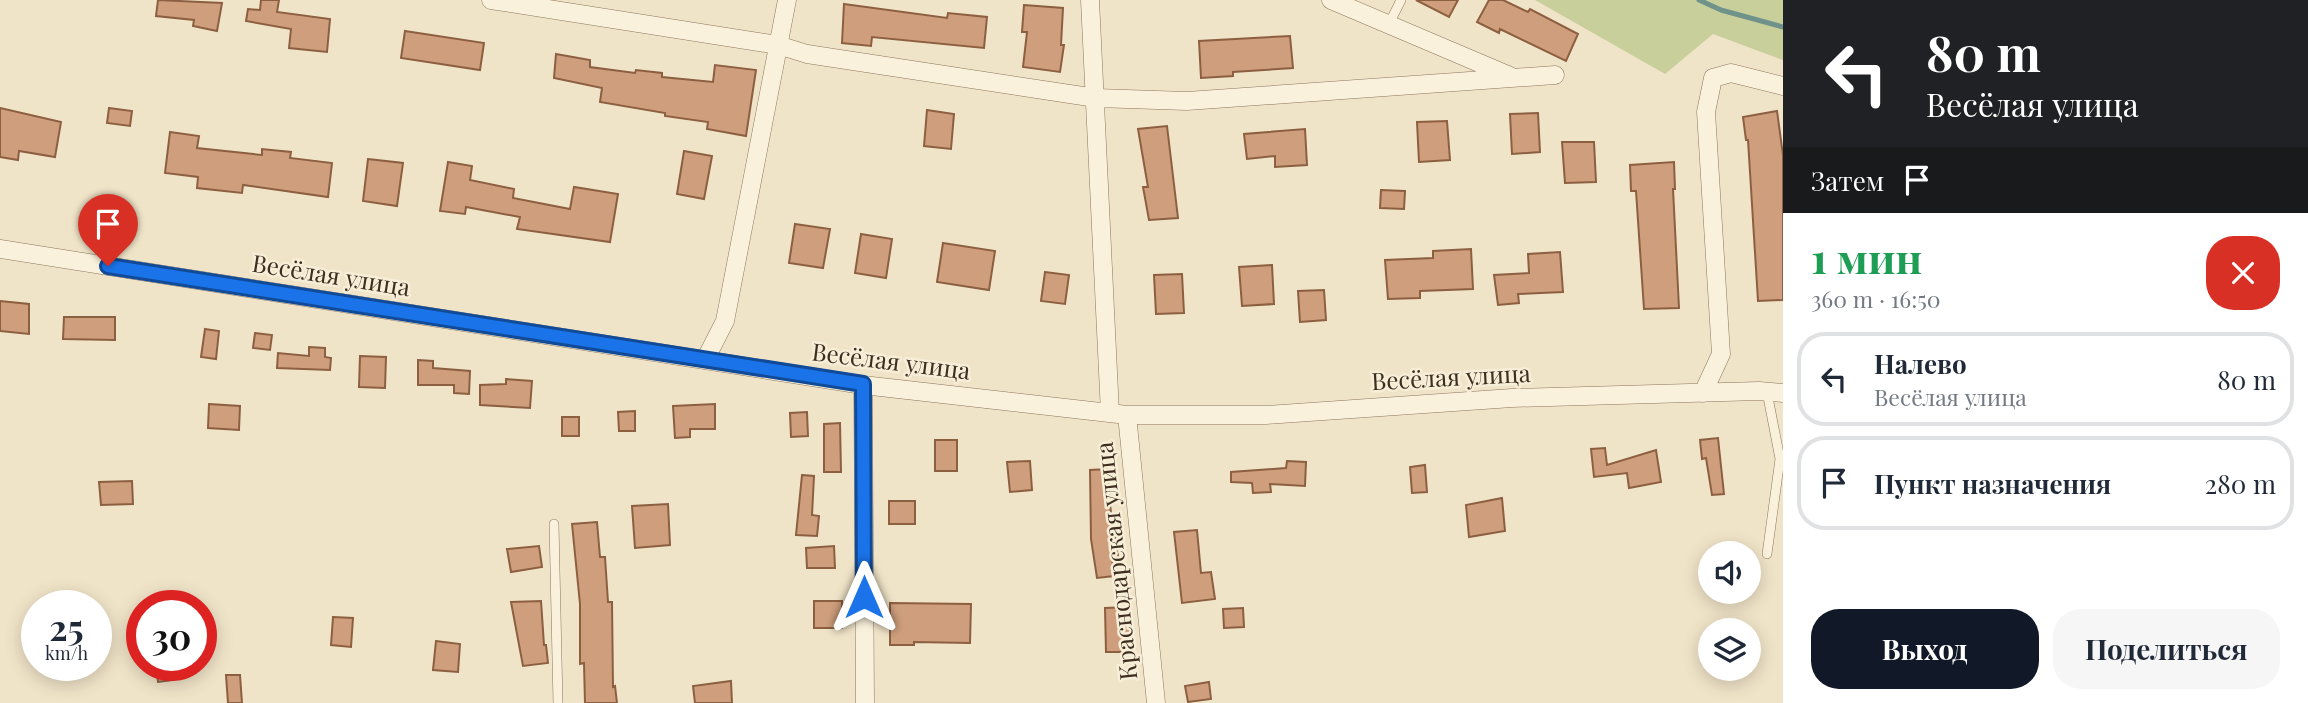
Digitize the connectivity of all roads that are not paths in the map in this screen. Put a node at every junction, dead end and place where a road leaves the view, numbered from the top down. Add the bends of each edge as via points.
1 (491, 0) edge
2 (787, 0) edge
3 (1090, 0) edge
4 (1332, 0) edge
5 (1401, 0) edge
6 (1389, 24) junction
7 (778, 45) junction
8 (1555, 75) dead end
9 (1514, 78) junction
10 (1783, 86) edge
11 (1096, 98) junction
12 (0, 249) edge
13 (705, 360) junction
14 (863, 384) junction
15 (1775, 392) edge
16 (1703, 393) junction
17 (1118, 414) junction
18 (554, 524) dead end
19 (1768, 554) dead end
20 (558, 703) edge
21 (865, 703) edge
22 (1156, 703) edge

1 - 7 street
2 - 7 street
3 - 11 street, Краснодарская улица
4 - 6 street
5 - 6 lane
6 - 9 street
7 - 11 street via 807,54
7 - 13 street via 725,321
8 - 9 street
9 - 11 street via 1187,102
10 - 16 street via 1731,73 1713,78 1706,112 1721,354
11 - 17 street, Краснодарская улица
12 - 13 street, Весёлая улица
13 - 14 street, Весёлая улица
14 - 17 street, Весёлая улица
14 - 21 street
15 - 16 street, Весёлая улица
15 - 19 lane via 1780,458
16 - 17 street, Весёлая улица via 1511,398 1266,415
17 - 22 street, Краснодарская улица
18 - 20 lane

